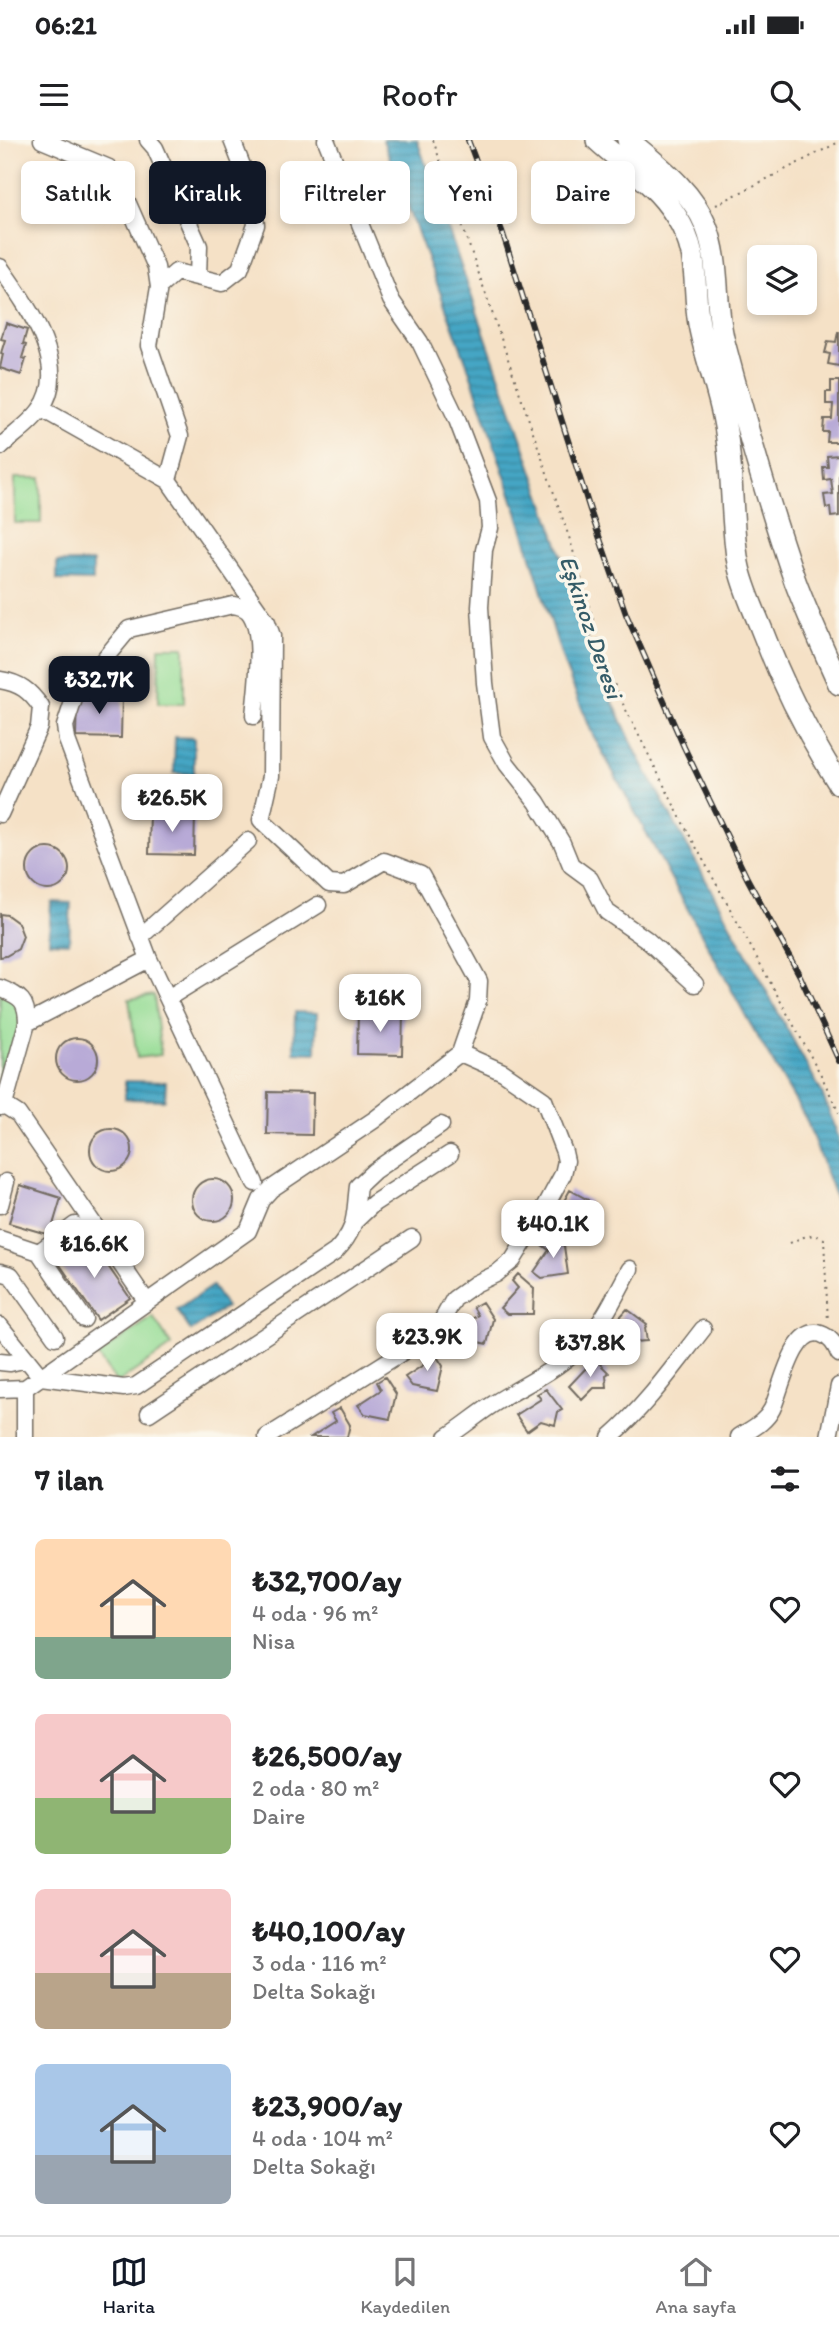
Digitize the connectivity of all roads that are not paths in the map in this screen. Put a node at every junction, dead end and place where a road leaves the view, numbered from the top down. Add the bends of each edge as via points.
1 (41, 140) edge
2 (148, 140) edge
3 (232, 140) edge
4 (326, 140) edge
5 (597, 140) edge
6 (628, 140) edge
7 (0, 267) edge
8 (198, 277) junction
9 (159, 287) junction
10 (42, 409) junction
11 (0, 447) edge
12 (168, 480) junction
13 (0, 680) edge
14 (839, 684) edge
15 (41, 707) junction
16 (254, 716) dead end
17 (65, 726) junction
18 (839, 784) edge
19 (0, 814) edge
20 (248, 841) dead end
21 (318, 905) dead end
22 (140, 937) junction
23 (149, 958) junction
24 (695, 984) dead end
25 (0, 988) edge
26 (168, 998) junction
27 (27, 1023) junction
28 (460, 1053) junction
29 (2, 1106) edge
30 (441, 1125) dead end
31 (450, 1154) dead end
32 (6, 1182) dead end
33 (255, 1183) dead end
34 (0, 1205) edge
35 (355, 1222) junction
36 (75, 1225) dead end
37 (412, 1238) dead end
38 (0, 1239) edge
39 (39, 1252) junction
40 (631, 1269) dead end
41 (0, 1272) edge
42 (147, 1302) junction
43 (254, 1307) junction
44 (84, 1319) dead end
45 (0, 1326) edge
46 (703, 1329) dead end
47 (271, 1331) junction
48 (55, 1337) dead end
49 (839, 1354) edge
50 (27, 1359) junction
51 (0, 1362) edge
52 (41, 1377) junction
53 (839, 1386) edge
54 (25, 1388) junction
55 (0, 1389) edge
56 (837, 1404) edge
57 (149, 1413) dead end
58 (25, 1437) edge
59 (267, 1437) edge
60 (447, 1437) edge
61 (610, 1437) edge
62 (739, 1437) edge
63 (829, 1437) edge

1 - 9 street via 109,168 146,243
2 - 8 street via 199,246
3 - 8 street via 253,194 256,225 240,269 222,283
4 - 24 street via 391,300 420,342 456,416 488,501 490,528 480,607 492,737 537,802 571,865 590,879 607,912 646,939
5 - 18 main road via 654,186 688,239 699,322 725,422 739,566 785,687
6 - 14 main road via 685,194 711,241 722,332 772,510 796,585
7 - 10 street via 47,345 51,378
8 - 9 street via 176,272
9 - 12 street via 149,346 180,436
10 - 11 street
10 - 12 street
12 - 28 street via 267,622 272,636 271,776 261,820 329,884 344,885 384,861 421,876 479,982 478,1001
13 - 15 street via 15,682
15 - 17 street
15 - 19 street via 39,727
16 - 17 street via 255,625 250,613 233,604 129,629 76,693
17 - 22 street
20 - 22 street
21 - 26 street
22 - 23 street
23 - 26 street
23 - 27 street
25 - 27 street via 20,997 27,1009
26 - 33 street
27 - 29 street
28 - 42 street via 374,1120 271,1189 248,1231
28 - 59 street via 503,1072 544,1100 564,1152 563,1174 513,1260 454,1299 436,1331
29 - 42 street via 18,1114
30 - 35 street via 358,1186
31 - 35 street via 374,1203
32 - 34 street
35 - 43 street via 335,1252
36 - 39 street
37 - 47 street
38 - 39 street
39 - 44 street
40 - 60 street via 590,1336 573,1354
41 - 48 street via 11,1275
42 - 52 street
43 - 47 street
43 - 52 street via 136,1386
45 - 50 street
46 - 61 street via 664,1380
47 - 57 street
49 - 62 street via 828,1337 810,1333 791,1359 771,1411
50 - 51 street
50 - 52 street
52 - 54 street
53 - 56 street
54 - 55 street
54 - 58 street
56 - 63 street

